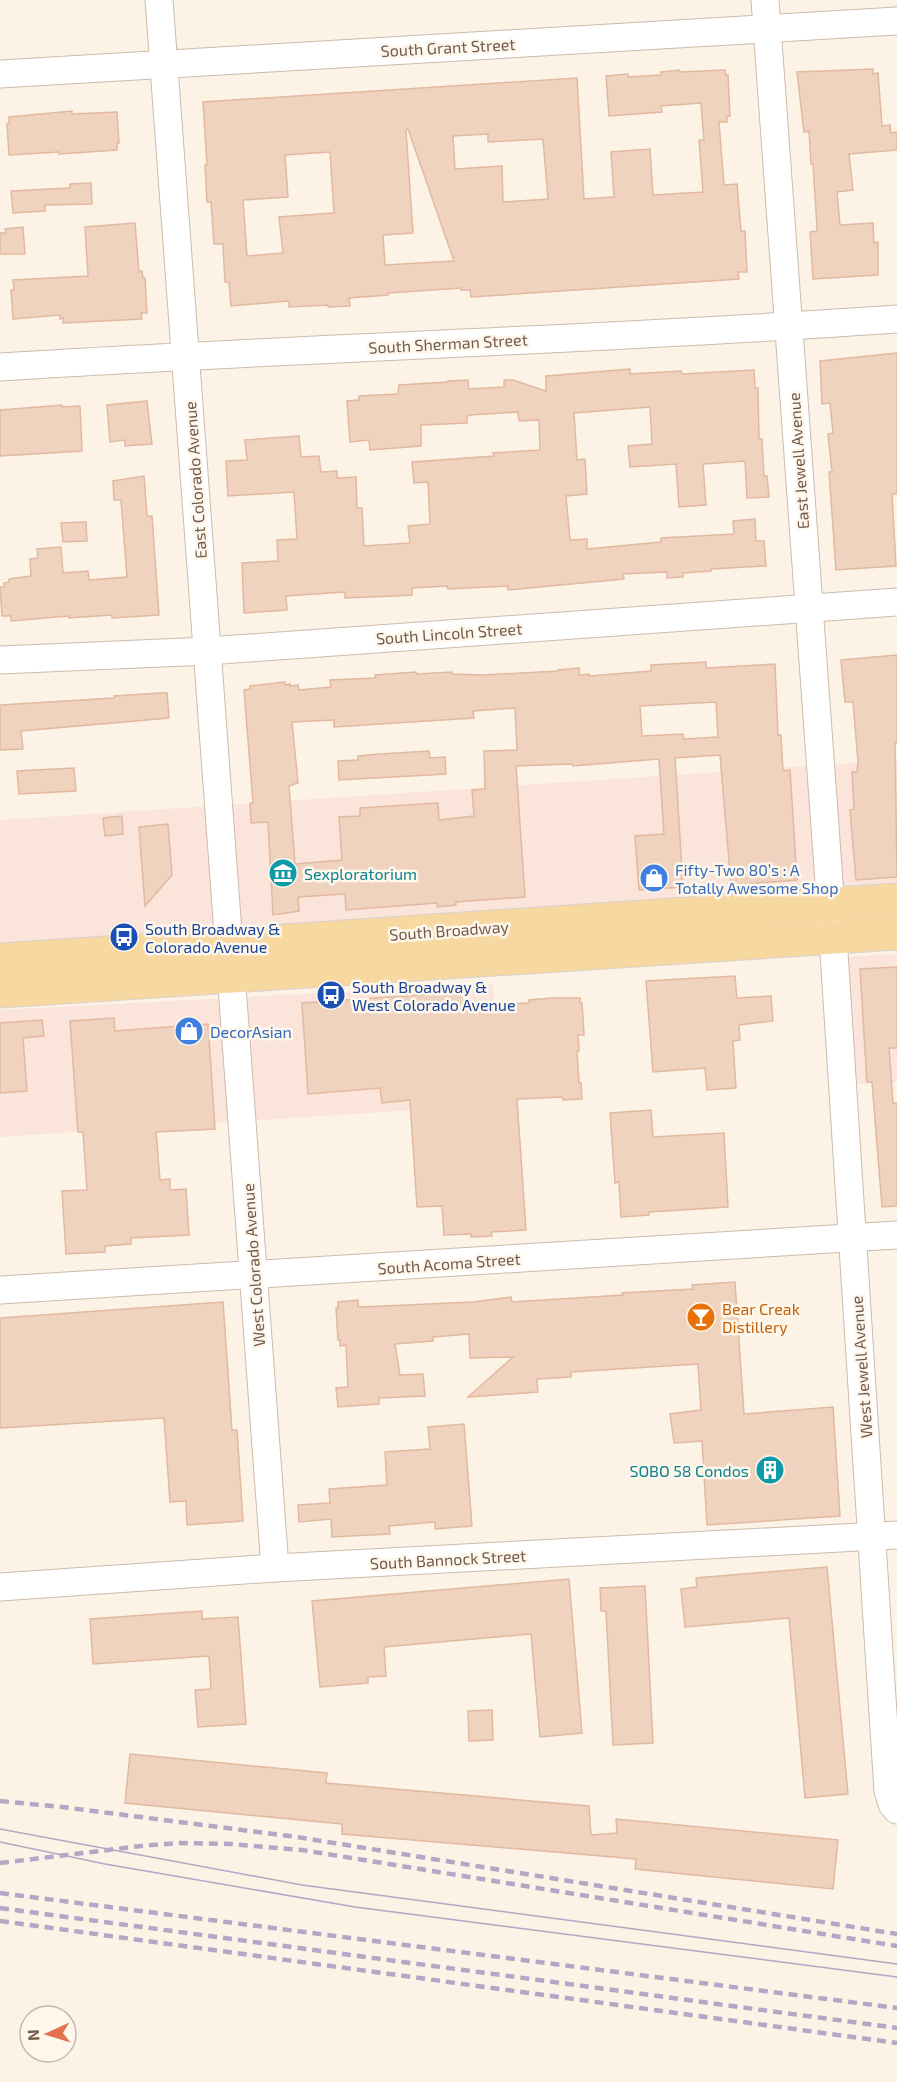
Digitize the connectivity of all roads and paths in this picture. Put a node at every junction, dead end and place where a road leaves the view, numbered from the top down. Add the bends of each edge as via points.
1 (159, 0) edge
2 (765, 0) edge
3 (897, 21) edge
4 (767, 29) junction
5 (164, 63) junction
6 (0, 74) edge
7 (897, 319) edge
8 (788, 327) junction
9 (186, 355) junction
10 (0, 367) edge
11 (897, 602) edge
12 (809, 607) junction
13 (208, 651) junction
14 (0, 660) edge
15 (897, 900) edge
16 (832, 921) junction
17 (897, 933) edge
18 (0, 960) edge
19 (232, 961) junction
20 (0, 991) edge
21 (897, 1235) edge
22 (852, 1238) junction
23 (254, 1275) junction
24 (0, 1290) edge
25 (884, 1536) edge
26 (275, 1568) junction
27 (0, 1587) edge
28 (897, 1810) edge

1 - 5 street, East Colorado Avenue
2 - 4 street, East Jewell Avenue
3 - 4 street, South Grant Street
4 - 5 street, South Grant Street
4 - 8 street, East Jewell Avenue
5 - 6 street, South Grant Street
5 - 9 street, East Colorado Avenue
7 - 8 street, South Sherman Street
8 - 9 street, South Sherman Street
8 - 12 street, East Jewell Avenue
9 - 10 street, South Sherman Street
9 - 13 street, East Colorado Avenue
11 - 12 street, South Lincoln Street
12 - 13 street, South Lincoln Street
12 - 16 street, East Jewell Avenue
13 - 14 street, South Lincoln Street
13 - 19 street, East Colorado Avenue
15 - 16 main road, South Broadway
16 - 17 main road, South Broadway
16 - 19 main road, South Broadway
16 - 22 street, West Jewell Avenue
18 - 19 main road, South Broadway
19 - 20 main road, South Broadway
19 - 23 street, West Colorado Avenue
21 - 22 street, South Acoma Street
22 - 23 street, South Acoma Street
22 - 25 street, West Jewell Avenue
23 - 24 street, South Acoma Street
23 - 26 street, West Colorado Avenue
25 - 26 street, South Bannock Street
25 - 28 street, West Jewell Avenue via 888,1791
26 - 27 street, South Bannock Street

